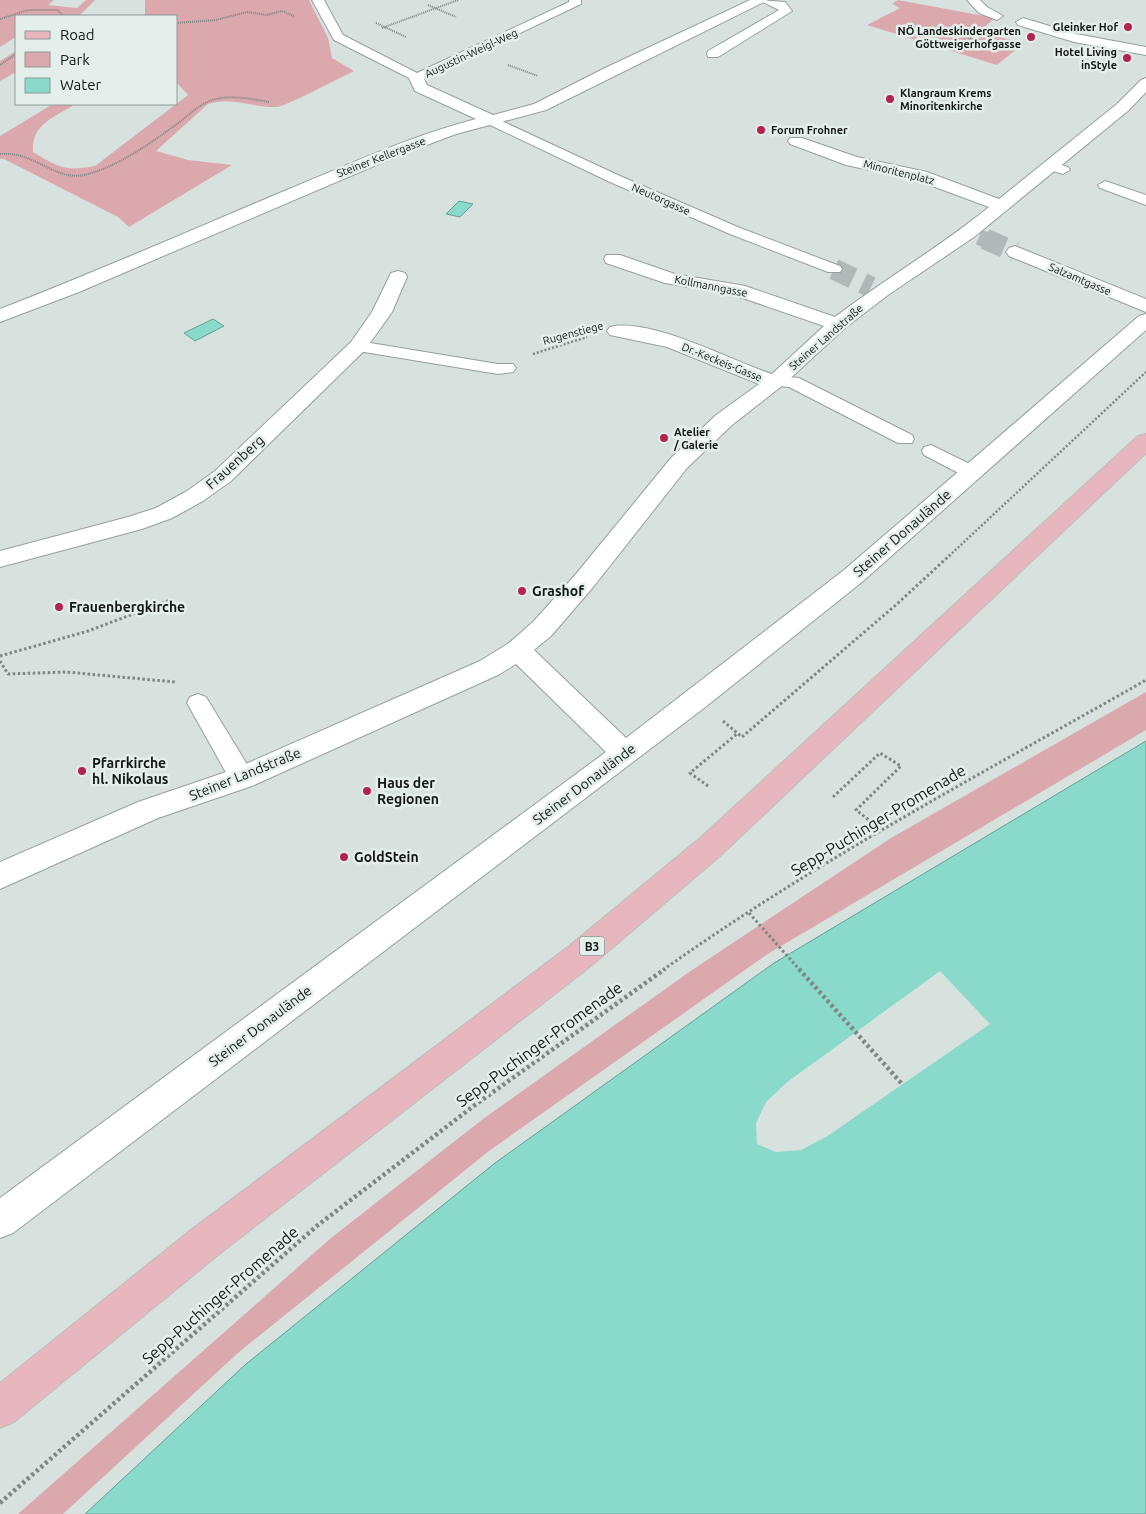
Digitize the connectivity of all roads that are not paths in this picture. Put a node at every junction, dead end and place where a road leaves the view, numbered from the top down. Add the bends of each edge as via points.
1 (318, 0) edge
2 (575, 0) edge
3 (761, 0) edge
4 (765, 0) edge
5 (973, 0) edge
6 (997, 16) dead end
7 (1023, 22) dead end
8 (1146, 51) edge
9 (713, 54) dead end
10 (417, 78) junction
11 (1146, 83) edge
12 (491, 120) junction
13 (796, 141) dead end
14 (1106, 185) dead end
15 (1146, 200) edge
16 (1001, 206) junction
17 (1015, 252) tunnel mouth
18 (612, 259) dead end
19 (834, 270) tunnel mouth
20 (398, 277) dead end
21 (1146, 306) edge
22 (0, 316) edge
23 (1146, 320) edge
24 (838, 324) junction
25 (617, 332) road end
26 (358, 346) junction
27 (507, 368) road end
28 (776, 381) junction
29 (905, 439) dead end
30 (1146, 441) edge
31 (931, 451) dead end
32 (973, 473) junction
33 (0, 559) edge
34 (518, 650) junction
35 (198, 703) road end
36 (625, 754) junction
37 (242, 778) junction
38 (0, 876) edge
39 (0, 1220) edge
40 (0, 1408) edge

1 - 10 lane via 338,37
2 - 10 lane, Augustin-Weigl-Weg via 575,4
3 - 12 street, Steiner Kellergasse via 540,107
4 - 9 lane via 781,5 786,11
5 - 6 lane via 983,10
7 - 8 street via 1074,38
10 - 12 street, Augustin-Weigl-Weg via 420,88
11 - 16 street, Steiner Landstraße via 1057,168
12 - 19 lane, Neutorgasse via 735,232
12 - 22 street, Steiner Kellergasse via 389,153
13 - 16 street, Minoritenplatz via 852,161 921,176
14 - 15 lane
16 - 24 street, Steiner Landstraße via 974,235 876,289
17 - 21 street, Salzamtgasse
18 - 24 street, Kollmanngasse via 672,279 738,290
20 - 26 street, Frauenberg via 382,312
23 - 32 street, Steiner Donaulände
24 - 28 street, Steiner Landstraße
25 - 28 street, Dr.-Keckeis-Gasse via 664,339
26 - 27 lane
26 - 33 street, Frauenberg via 223,476 195,496 164,513 134,523
28 - 29 lane, Dr.-Keckeis-Gasse via 793,382
28 - 34 street, Steiner Landstraße via 724,420 679,463 585,580 542,629
30 - 40 main road, B3 via 703,853 580,956 205,1242
31 - 32 lane
32 - 36 street, Steiner Donaulände via 853,576
34 - 36 street
34 - 37 street, Steiner Landstraße via 489,668
35 - 37 lane
36 - 39 street, Steiner Donaulände
37 - 38 street, Steiner Landstraße via 148,810

